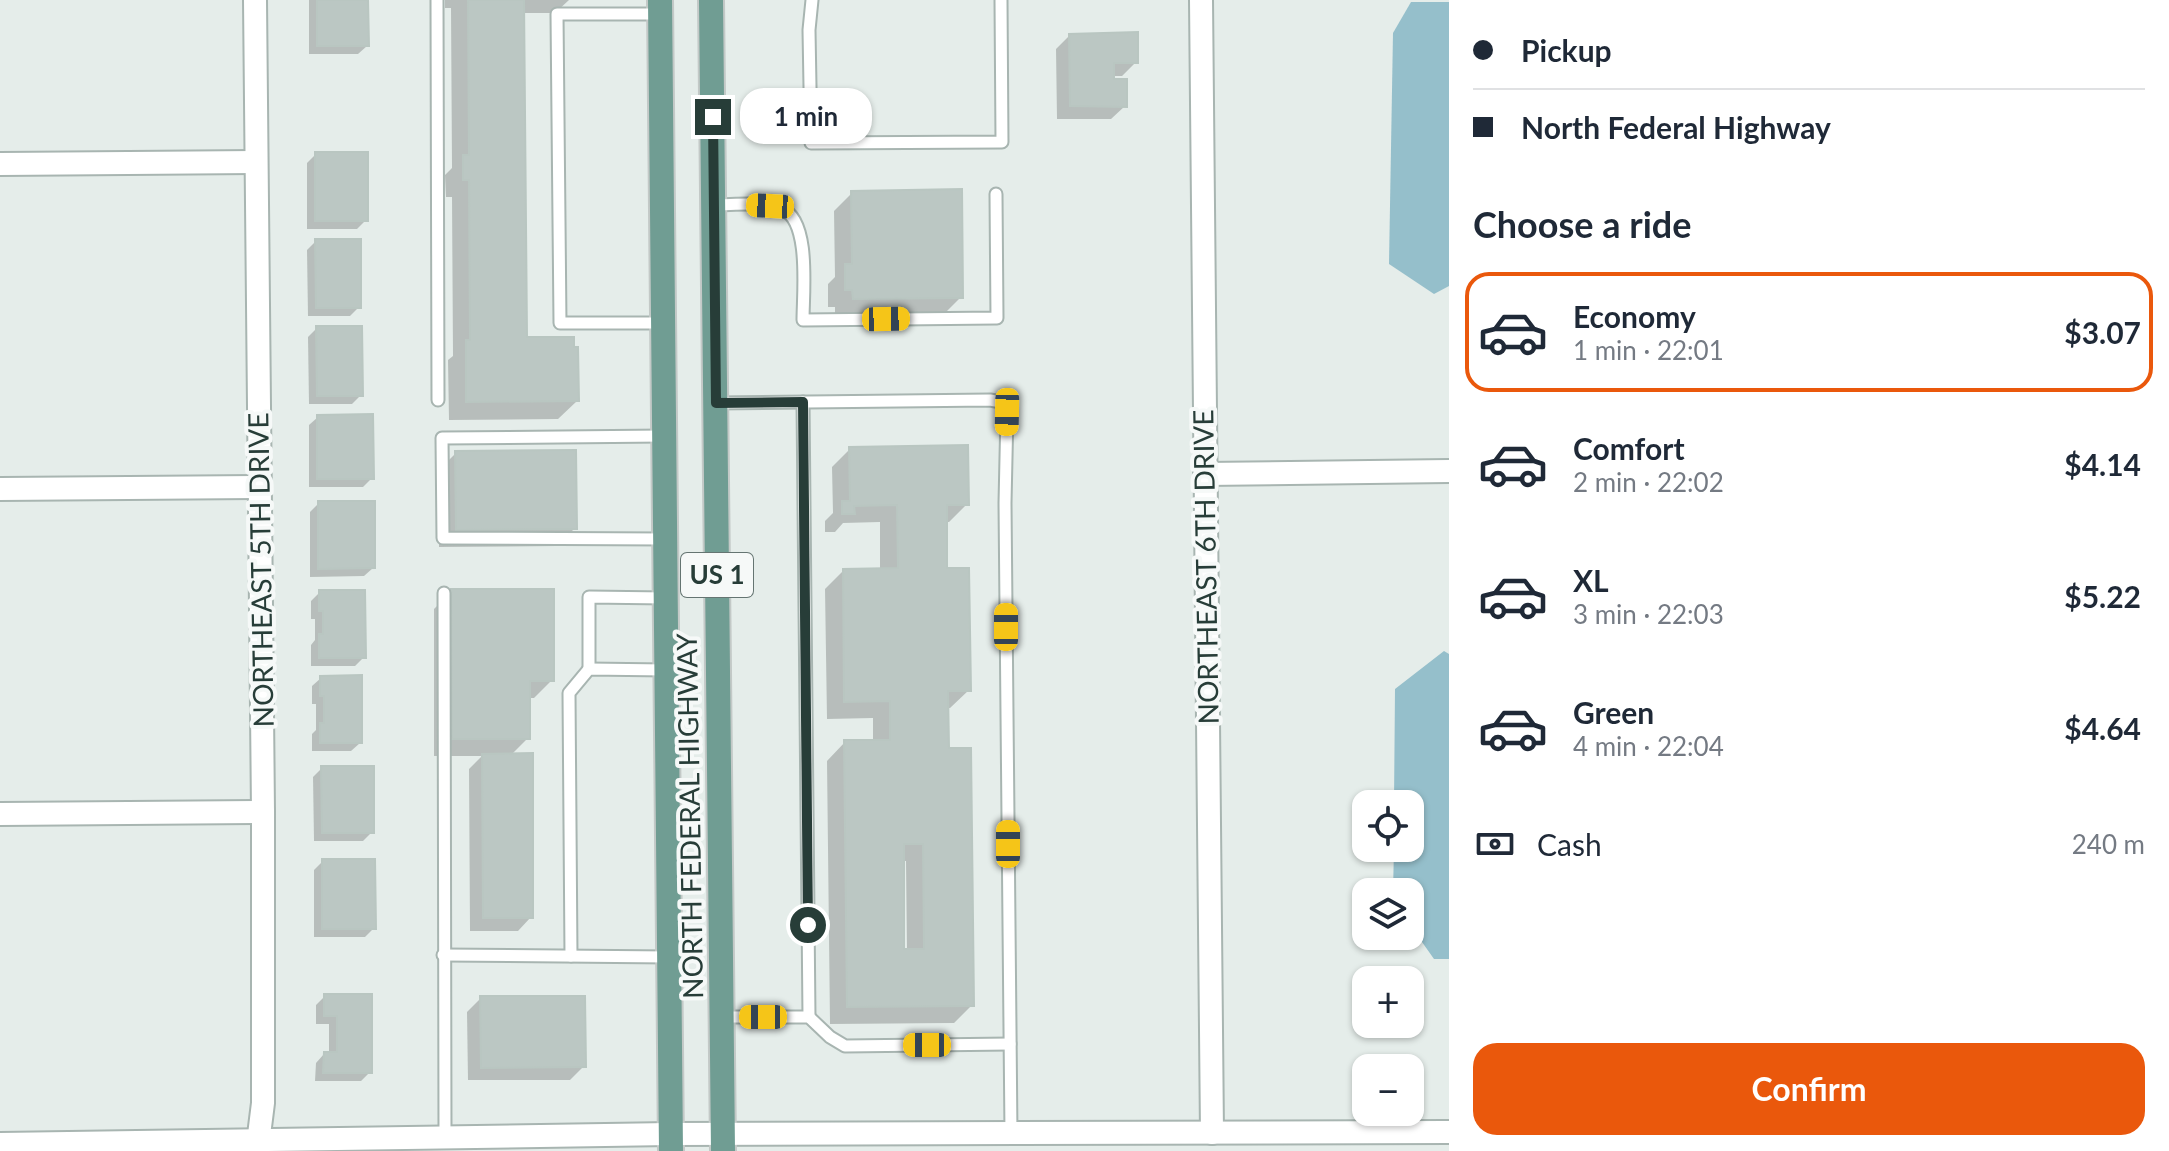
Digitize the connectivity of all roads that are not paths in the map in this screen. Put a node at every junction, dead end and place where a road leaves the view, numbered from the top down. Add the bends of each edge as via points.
1 (255, 0) edge
2 (437, 0) edge
3 (581, 0) edge
4 (711, 0) edge
5 (812, 0) edge
6 (1001, 0) edge
7 (1201, 0) edge
8 (660, 7) edge
9 (581, 14) junction
10 (256, 162) junction
11 (0, 164) edge
12 (996, 194) dead end
13 (714, 205) junction
14 (663, 323) junction
15 (438, 400) dead end
16 (803, 402) junction
17 (716, 403) junction
18 (664, 436) junction
19 (1449, 471) edge
20 (1205, 474) junction
21 (260, 487) junction
22 (0, 489) edge
23 (665, 539) junction
24 (444, 593) dead end
25 (666, 598) junction
26 (589, 669) junction
27 (666, 670) junction
28 (263, 812) junction
29 (0, 814) edge
30 (443, 955) junction
31 (571, 956) junction
32 (669, 957) junction
33 (722, 1017) junction
34 (809, 1017) junction
35 (1010, 1044) junction
36 (1449, 1132) edge
37 (1212, 1133) junction
38 (445, 1136) junction
39 (670, 1142) edge
40 (1011, 1142) edge
41 (723, 1143) edge
42 (0, 1144) edge
43 (257, 1145) edge

1 - 10 street, NORTHEAST 5TH DRIVE
2 - 15 lane
3 - 9 lane
4 - 13 main road, NORTH FEDERAL HIGHWAY / US 1
5 - 6 lane via 811,143 1002,142
7 - 20 street, NORTHEAST 6TH DRIVE
8 - 9 lane
8 - 14 main road, NORTH FEDERAL HIGHWAY / US 1
9 - 14 lane via 557,14 560,323
10 - 11 street
10 - 21 street, NORTHEAST 5TH DRIVE
12 - 13 lane via 997,318 803,320 802,237 793,215 770,206
13 - 17 main road, NORTH FEDERAL HIGHWAY / US 1
14 - 18 main road, NORTH FEDERAL HIGHWAY / US 1
16 - 17 lane
16 - 34 lane
16 - 35 lane via 990,400 1001,402 1007,412
17 - 33 main road, NORTH FEDERAL HIGHWAY / US 1
18 - 23 main road, NORTH FEDERAL HIGHWAY / US 1
18 - 23 lane via 442,438 443,538
19 - 20 street
20 - 37 street, NORTHEAST 6TH DRIVE
21 - 22 street
21 - 28 street, NORTHEAST 5TH DRIVE
23 - 25 main road, NORTH FEDERAL HIGHWAY / US 1
24 - 30 lane
25 - 26 lane via 589,597
25 - 27 main road, NORTH FEDERAL HIGHWAY / US 1
26 - 27 lane
26 - 31 lane via 569,693
27 - 32 main road, NORTH FEDERAL HIGHWAY / US 1
28 - 29 street
28 - 43 street, NORTHEAST 5TH DRIVE via 263,1103
30 - 31 lane
30 - 38 lane
31 - 32 lane
32 - 39 main road, NORTH FEDERAL HIGHWAY / US 1
33 - 34 lane
33 - 41 main road, NORTH FEDERAL HIGHWAY / US 1
34 - 35 lane via 845,1046
35 - 40 lane
36 - 37 street
37 - 40 street
38 - 39 street
38 - 43 street
39 - 41 street
40 - 41 street
42 - 43 street

